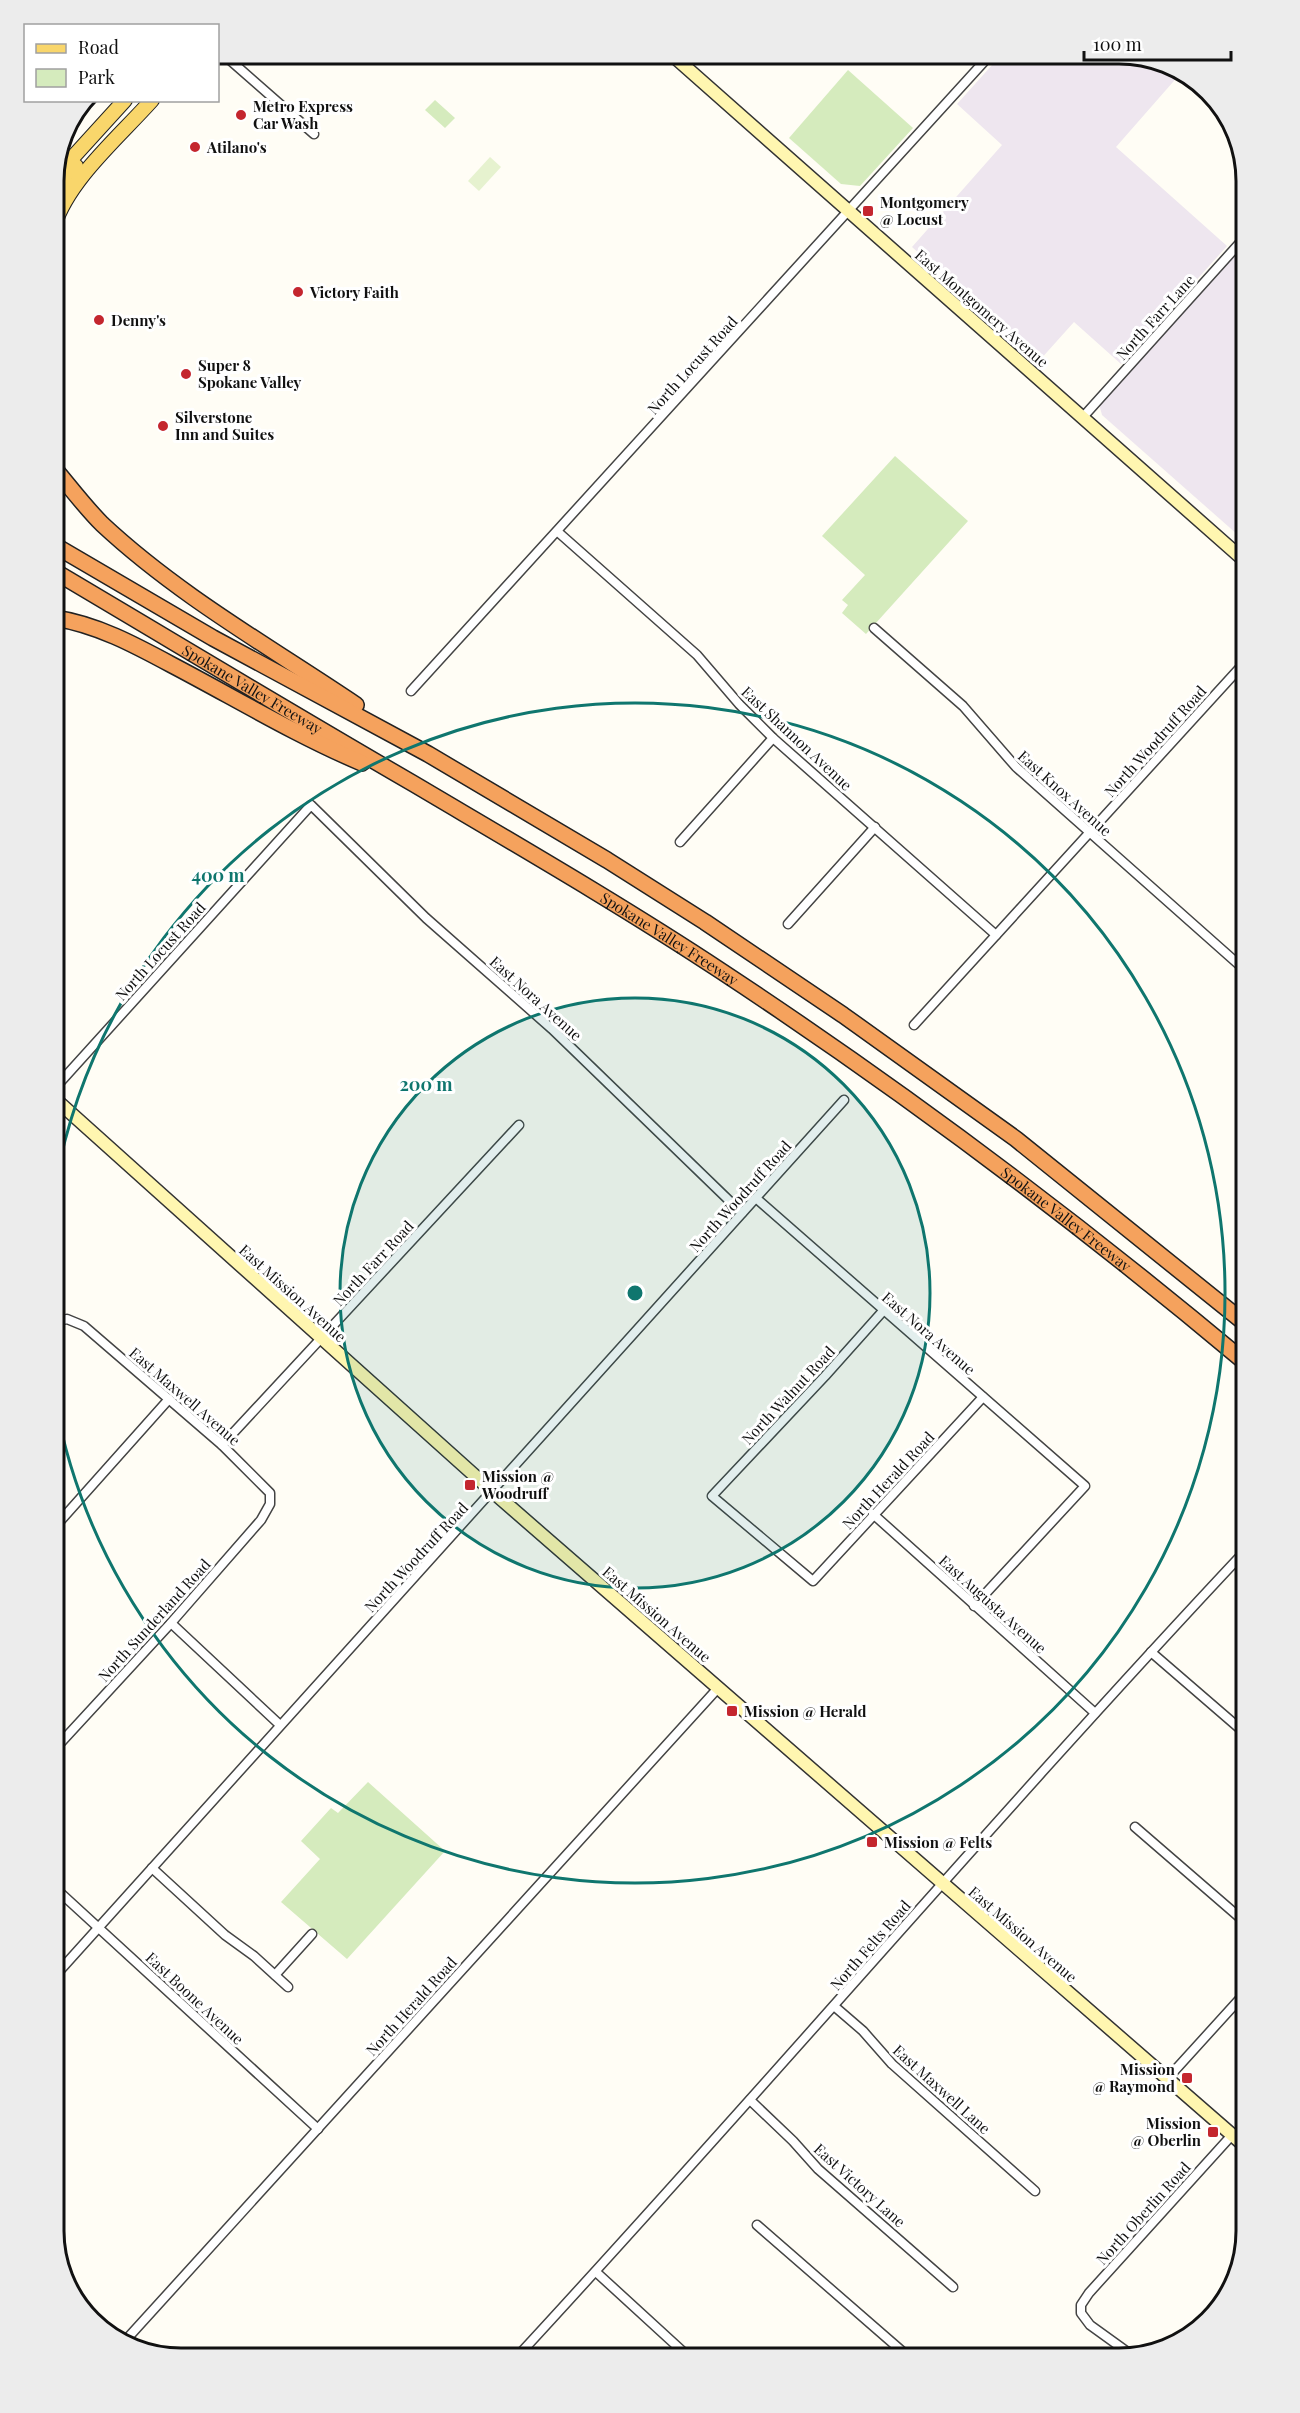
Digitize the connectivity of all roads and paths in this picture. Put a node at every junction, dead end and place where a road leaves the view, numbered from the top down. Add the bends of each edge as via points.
1 (236, 65) edge
2 (682, 65) edge
3 (981, 65) edge
4 (123, 102) edge
5 (150, 102) edge
6 (102, 125) junction
7 (314, 134) dead end
8 (66, 165) edge
9 (65, 182) edge
10 (65, 205) edge
11 (849, 212) junction
12 (1235, 248) edge
13 (1083, 417) junction
14 (65, 481) edge
15 (558, 532) junction
16 (65, 551) edge
17 (1235, 552) edge
18 (65, 578) edge
19 (65, 619) edge
20 (874, 628) dead end
21 (1235, 673) edge
22 (411, 692) dead end
23 (773, 738) junction
24 (428, 754) junction
25 (416, 786) junction
26 (311, 805) joint
27 (875, 827) junction
28 (1089, 834) junction
29 (680, 842) dead end
30 (788, 924) dead end
31 (996, 935) junction
32 (1235, 961) edge
33 (914, 1025) dead end
34 (65, 1077) edge
35 (844, 1101) dead end
36 (65, 1107) edge
37 (519, 1125) dead end
38 (757, 1199) junction
39 (742, 1213) junction
40 (882, 1311) junction
41 (1235, 1315) edge
42 (64, 1320) edge
43 (322, 1339) junction
44 (1235, 1354) edge
45 (983, 1397) junction
46 (169, 1399) junction
47 (222, 1445) junction
48 (493, 1492) junction
49 (270, 1504) joint
50 (873, 1514) junction
51 (64, 1516) edge
52 (1235, 1562) edge
53 (813, 1581) joint
54 (974, 1606) junction
55 (171, 1623) junction
56 (1151, 1652) junction
57 (719, 1687) junction
58 (1095, 1713) junction
59 (280, 1725) junction
60 (1235, 1725) edge
61 (64, 1739) edge
62 (1135, 1827) dead end
63 (152, 1868) junction
64 (942, 1883) junction
65 (64, 1896) edge
66 (1235, 1913) edge
67 (99, 1928) junction
68 (312, 1934) dead end
69 (64, 1966) edge
70 (275, 1975) junction
71 (288, 1987) dead end
72 (1235, 2004) edge
73 (834, 2006) junction
74 (1167, 2079) junction
75 (750, 2100) junction
76 (318, 2129) junction
77 (1232, 2135) junction
78 (1235, 2138) edge
79 (1035, 2191) dead end
80 (757, 2225) dead end
81 (596, 2272) junction
82 (953, 2287) dead end
83 (130, 2336) edge
84 (525, 2348) edge
85 (679, 2348) edge
86 (898, 2348) edge
87 (1121, 2348) edge

1 - 7 street
2 - 11 street, East Montgomery Avenue
3 - 11 street, North Locust Road
4 - 6 main road
5 - 10 main road via 89,169
6 - 8 main road
6 - 9 main road via 95,144
11 - 13 street, East Montgomery Avenue
11 - 15 street, North Locust Road
12 - 13 street, North Farr Lane
13 - 17 street, East Montgomery Avenue
14 - 24 highway via 100,522 184,590
15 - 22 street, North Locust Road
15 - 23 street, East Shannon Avenue via 697,655
16 - 24 highway, Spokane Valley Freeway via 213,638
18 - 25 highway, Spokane Valley Freeway
19 - 25 highway via 127,641 322,746
20 - 28 street, East Knox Avenue via 963,706 1006,758
21 - 28 street, North Woodruff Road
23 - 27 street, East Shannon Avenue
23 - 29 street
24 - 41 highway, Spokane Valley Freeway via 608,860 843,1015 1016,1139
25 - 44 highway, Spokane Valley Freeway via 645,922 885,1084 996,1165
26 - 34 street, North Locust Road
26 - 39 street, East Nora Avenue via 426,918 552,1029
27 - 30 street
27 - 31 street, East Shannon Avenue
28 - 31 street, North Woodruff Road
28 - 32 street, East Knox Avenue
31 - 33 street, North Woodruff Road
35 - 38 street, North Woodruff Road
36 - 43 street, East Mission Avenue
37 - 43 street, North Farr Road
38 - 39 street, North Woodruff Road
38 - 40 street, East Nora Avenue
39 - 48 street, North Woodruff Road
40 - 45 street, East Nora Avenue
40 - 53 street, North Walnut Road via 712,1496
42 - 46 street, East Maxwell Avenue via 84,1326
43 - 47 street, North Farr Road
43 - 48 street, East Mission Avenue
45 - 50 street, North Herald Road
45 - 54 street, East Nora Avenue via 1085,1486
46 - 47 street, East Maxwell Avenue
46 - 51 street
47 - 49 street, East Maxwell Avenue via 270,1493
48 - 57 street, East Mission Avenue
48 - 59 street, North Woodruff Road
49 - 55 street, North Sunderland Road via 261,1520
50 - 53 street, North Herald Road
50 - 54 street, East Augusta Avenue
52 - 56 street, North Felts Road
54 - 58 street, East Augusta Avenue
55 - 59 street
55 - 61 street, North Sunderland Road
56 - 58 street, North Felts Road
56 - 60 street
57 - 64 street, East Mission Avenue
57 - 76 street, North Herald Road
58 - 64 street, North Felts Road
59 - 63 street, North Woodruff Road
62 - 66 street
63 - 67 street, North Woodruff Road
63 - 70 street
64 - 73 street, North Felts Road
64 - 74 street, East Mission Avenue
65 - 67 street, East Boone Avenue
67 - 69 street, North Woodruff Road
67 - 76 street, East Boone Avenue
68 - 70 street
70 - 71 street
72 - 74 street
73 - 75 street, North Felts Road
73 - 79 street, East Maxwell Lane via 892,2064
74 - 77 street, East Mission Avenue
75 - 81 street, North Felts Road
75 - 82 street, East Victory Lane via 818,2169
76 - 83 street, North Herald Road
77 - 78 street, East Mission Avenue
77 - 87 street, North Oberlin Road via 1081,2305 1080,2313 1090,2325
80 - 86 street
81 - 84 street, North Felts Road
81 - 85 street

